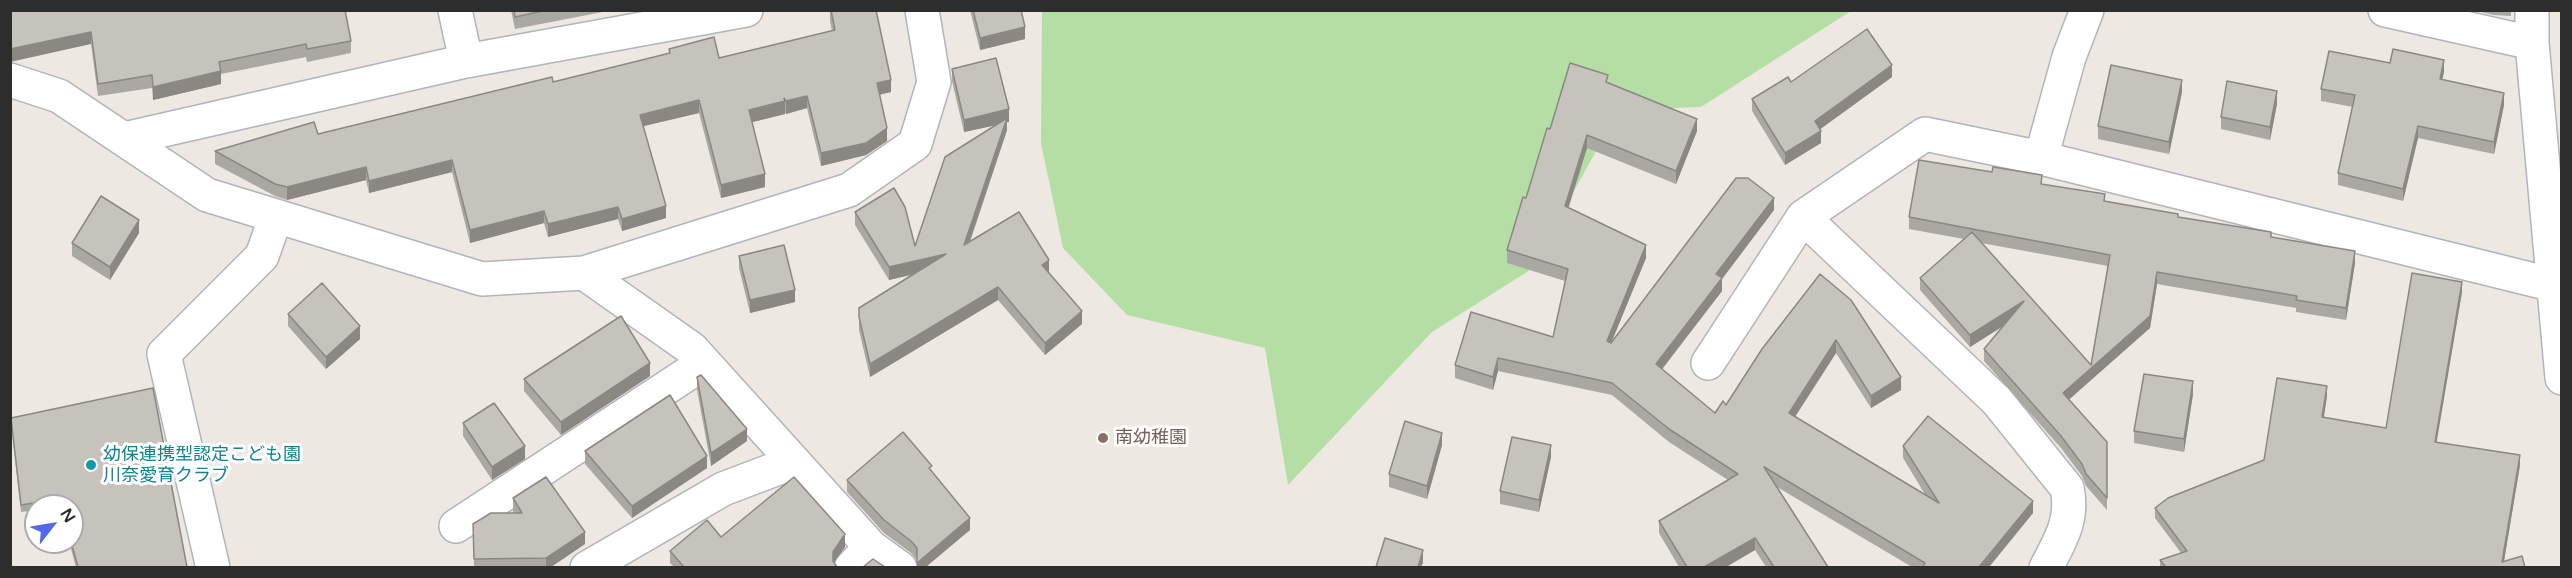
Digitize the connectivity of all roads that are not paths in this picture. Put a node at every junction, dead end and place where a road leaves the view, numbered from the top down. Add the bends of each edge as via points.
1 (454, 10) edge
2 (746, 10) edge
3 (922, 10) edge
4 (2087, 10) edge
5 (2385, 10) edge
6 (2532, 10) edge
7 (2532, 43) junction
8 (466, 61) junction
9 (10, 80) edge
10 (2550, 96) edge
11 (123, 139) junction
12 (2041, 158) junction
13 (276, 216) junction
14 (1803, 217) junction
15 (584, 273) junction
16 (2554, 285) junction
17 (704, 363) junction
18 (1708, 363) dead end
19 (2562, 378) edge
20 (794, 462) junction
21 (456, 526) dead end
22 (861, 557) edge
23 (213, 567) edge
24 (587, 567) edge
25 (900, 567) edge
26 (2046, 567) edge

1 - 8 street
2 - 8 street
3 - 15 street via 934,82 915,144 849,190
4 - 12 street
5 - 7 street
6 - 7 street
7 - 10 street
8 - 11 street
9 - 11 street via 59,96
10 - 16 street
11 - 13 street via 207,195
12 - 14 street via 1925,134
12 - 16 street
13 - 15 street via 482,279
13 - 23 street via 261,256 165,354
14 - 18 street
14 - 26 street via 1996,401 2067,488 2067,527
15 - 17 street via 692,349
16 - 19 street
17 - 20 street
17 - 21 street
20 - 22 street
20 - 24 street via 723,489
22 - 25 street

